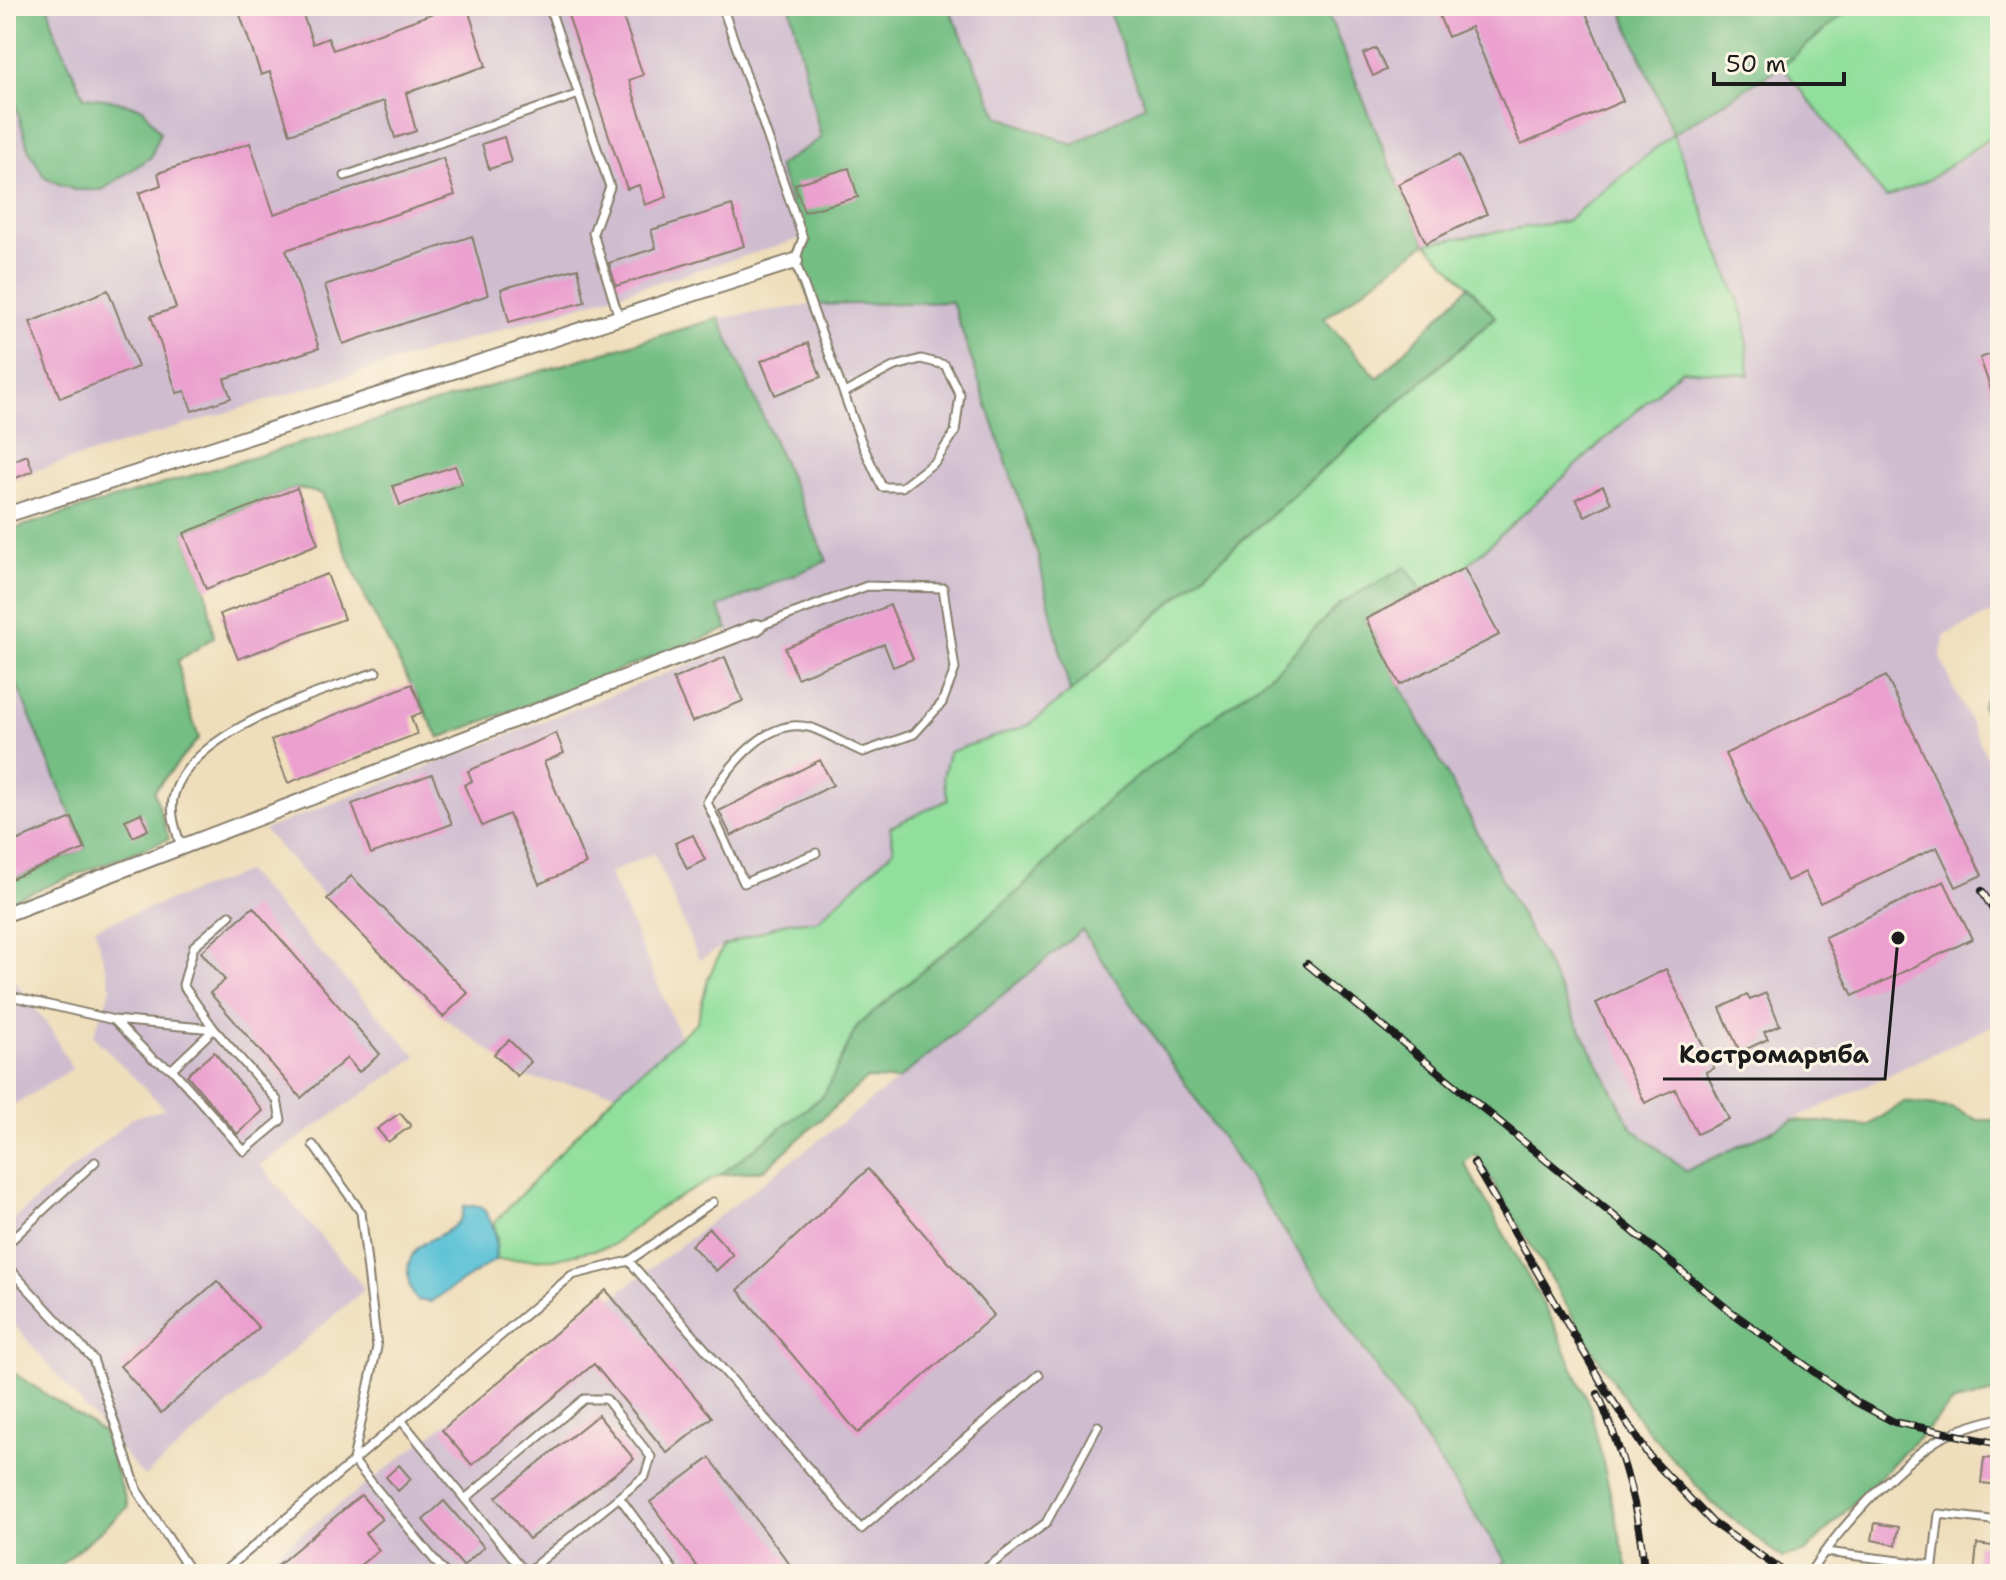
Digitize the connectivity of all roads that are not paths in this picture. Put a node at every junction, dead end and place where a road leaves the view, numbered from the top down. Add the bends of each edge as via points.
1 (549, 6) edge
2 (722, 6) edge
3 (579, 94) junction
4 (345, 176) dead end
5 (795, 261) junction
6 (619, 318) junction
7 (844, 393) junction
8 (6, 515) edge
9 (757, 627) joint
10 (376, 672) dead end
11 (181, 847) junction
12 (816, 853) dead end
13 (6, 914) edge
14 (230, 915) dead end
15 (6, 995) edge
16 (114, 1020) junction
17 (214, 1029) junction
18 (172, 1069) junction
19 (313, 1145) dead end
20 (95, 1162) dead end
21 (713, 1202) dead end
22 (6, 1245) edge
23 (629, 1261) junction
24 (6, 1265) edge
25 (1039, 1375) dead end
26 (2000, 1418) edge
27 (401, 1420) junction
28 (1098, 1426) dead end
29 (353, 1460) junction
30 (620, 1498) junction
31 (465, 1499) junction
32 (2000, 1521) edge
33 (1825, 1552) junction
34 (192, 1574) edge
35 (221, 1574) edge
36 (446, 1574) edge
37 (526, 1574) edge
38 (676, 1574) edge
39 (979, 1574) edge
40 (1809, 1574) edge

1 - 3 lane
2 - 5 lane via 803,238
3 - 4 lane
3 - 6 lane via 610,187 593,233
5 - 6 street
5 - 7 lane
6 - 8 street
7 - 7 lane via 921,359 945,365 960,395 955,432 936,461 902,487 882,487
9 - 11 street
9 - 12 lane via 867,586 943,588 955,669 942,703 914,734 863,752 810,727 782,726 725,772 707,802 744,883
10 - 11 lane via 269,711 209,748 173,797
11 - 13 street
14 - 17 lane via 194,946 183,985
15 - 16 lane
16 - 17 lane
16 - 18 lane via 153,1059
17 - 18 lane
17 - 18 lane via 277,1100 281,1120 244,1151
19 - 29 lane via 361,1212 377,1347
20 - 22 lane
21 - 23 lane
23 - 25 lane via 861,1529
23 - 27 lane via 572,1275
24 - 34 lane via 93,1359 138,1492
26 - 33 lane via 1937,1440 1878,1491
27 - 29 lane
27 - 31 lane
28 - 39 lane via 1046,1523
29 - 35 lane
29 - 36 lane
30 - 31 lane via 645,1476 651,1457 606,1399 584,1399
30 - 37 lane
30 - 38 lane
31 - 37 lane
32 - 33 lane via 1939,1514 1933,1565
33 - 40 lane

